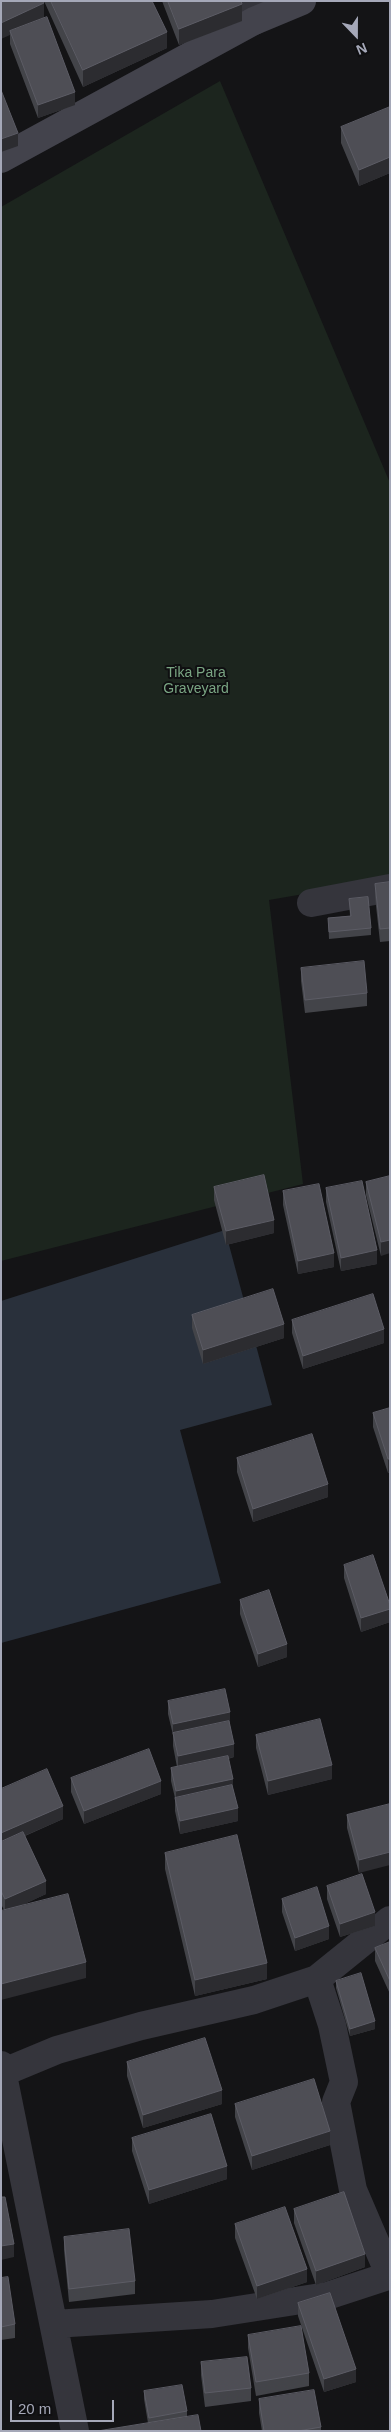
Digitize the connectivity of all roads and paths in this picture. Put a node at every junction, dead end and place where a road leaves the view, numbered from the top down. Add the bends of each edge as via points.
1 (302, 1) edge
2 (251, 11) edge
3 (1, 159) edge
4 (390, 888) edge
5 (312, 903) dead end
6 (390, 1920) edge
7 (317, 1979) junction
8 (3, 2068) edge
9 (389, 2276) edge
10 (54, 2324) junction
11 (75, 2431) edge

1 - 2 main road
2 - 3 main road
4 - 5 street
6 - 7 street
7 - 8 street via 254,2000 141,2026
7 - 9 street via 332,2025 344,2082 336,2102 353,2190
8 - 10 street
9 - 10 street via 327,2296 212,2314
10 - 11 street

